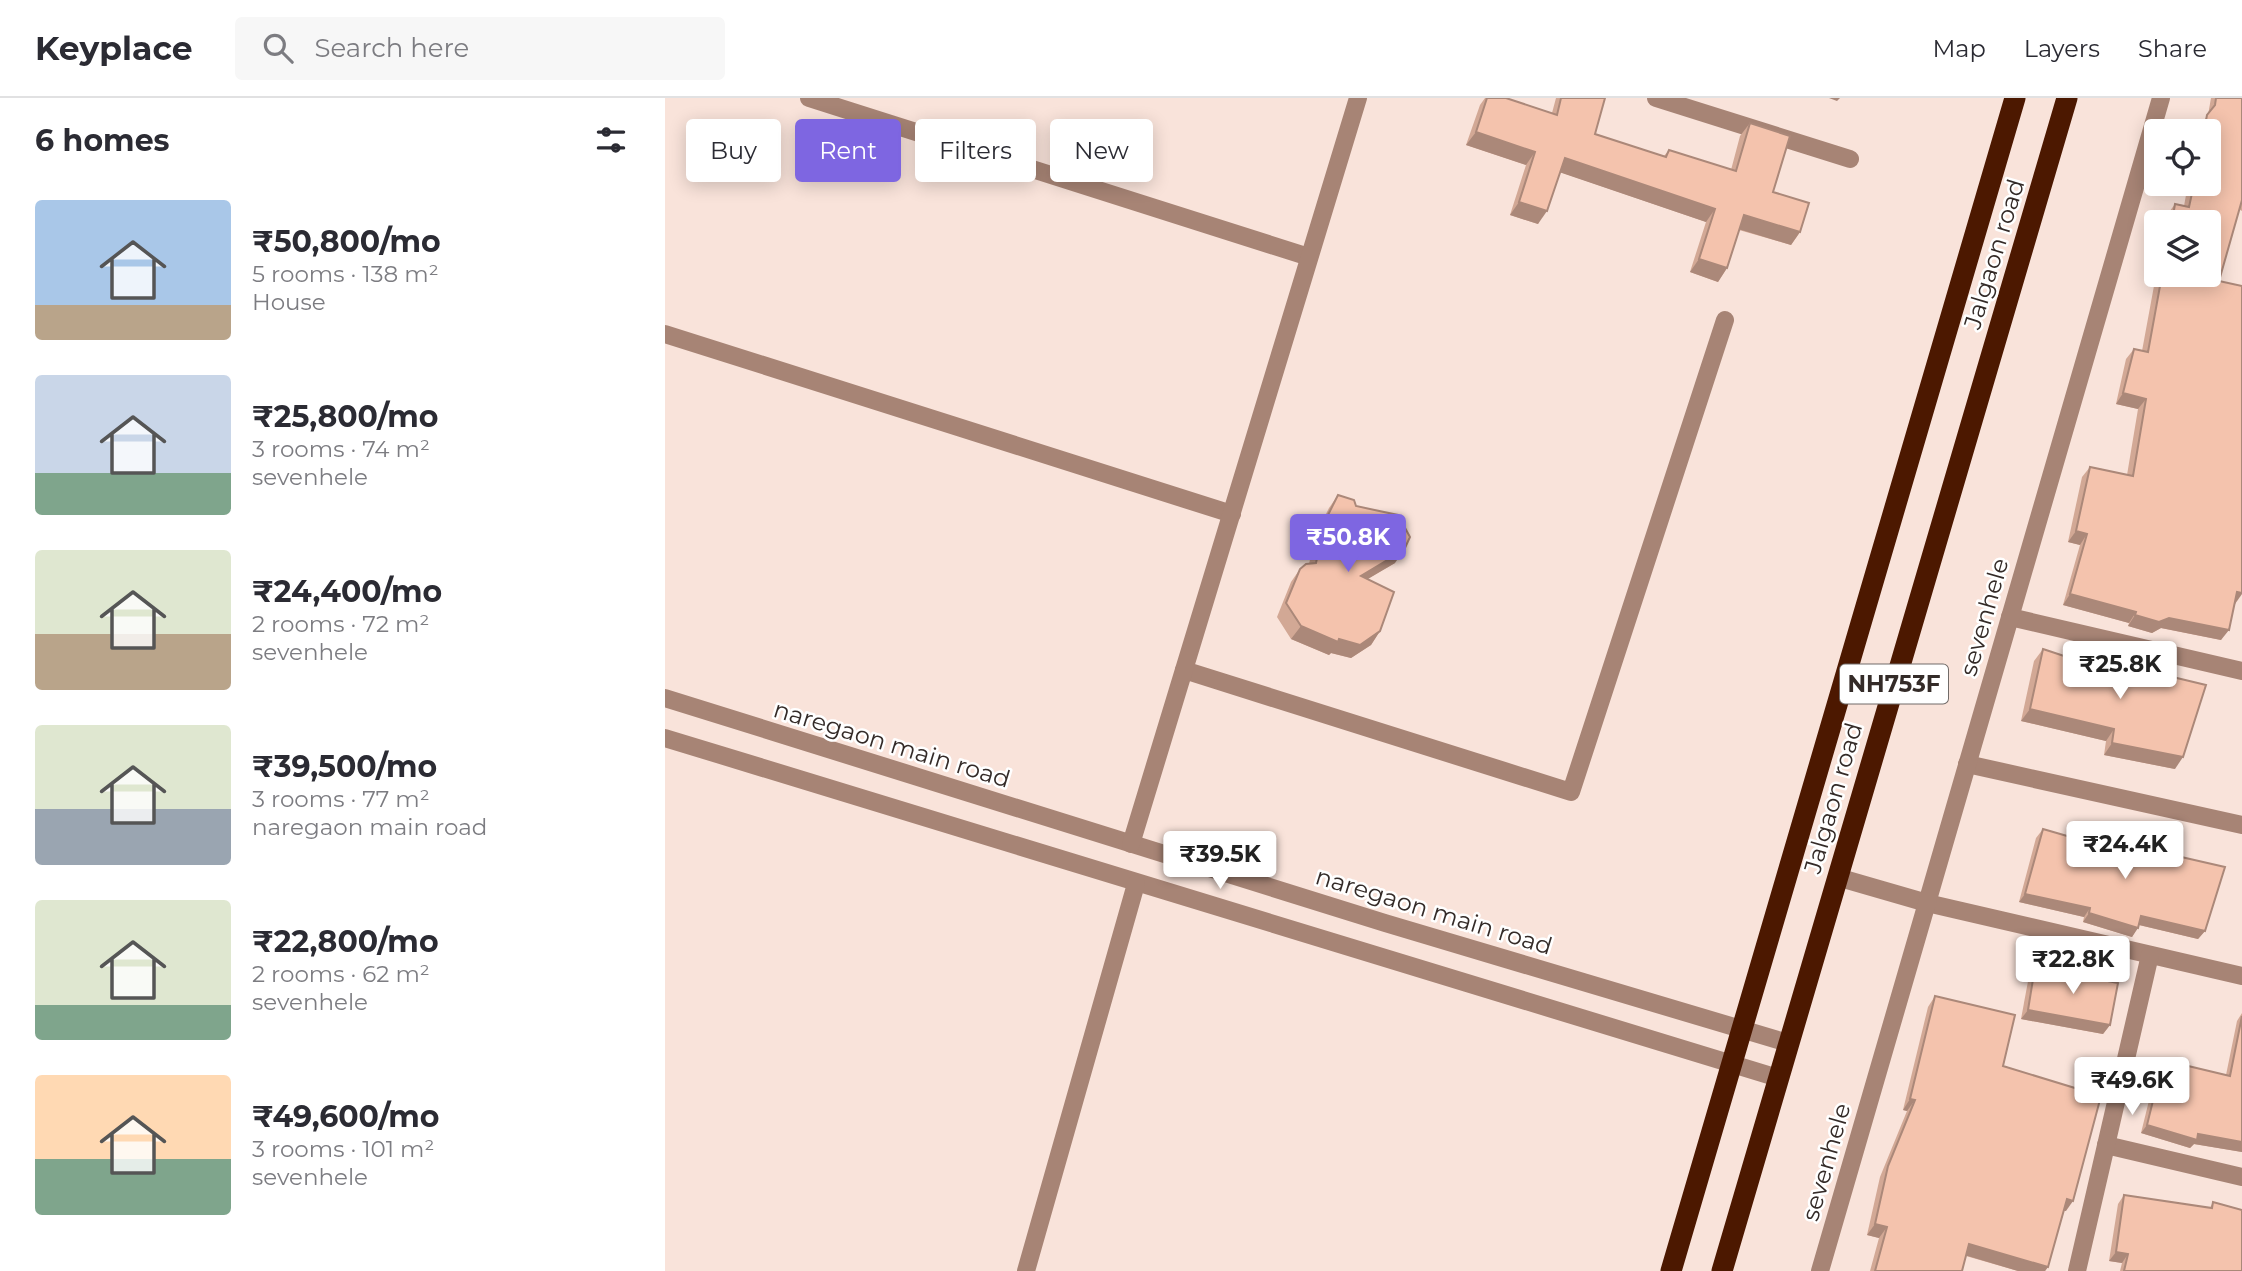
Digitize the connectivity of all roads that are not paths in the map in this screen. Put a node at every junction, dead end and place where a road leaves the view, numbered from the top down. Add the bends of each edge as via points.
1 (809, 98) edge
2 (1358, 98) edge
3 (1656, 98) edge
4 (2015, 98) edge
5 (2067, 98) edge
6 (2161, 98) edge
7 (1850, 159) dead end
8 (1309, 257) junction
9 (1725, 320) dead end
10 (665, 334) edge
11 (1232, 514) junction
12 (2010, 617) junction
13 (1184, 670) junction
14 (2242, 671) edge
15 (665, 698) edge
16 (665, 738) edge
17 (1967, 764) junction
18 (2242, 825) edge
19 (1131, 844) junction
20 (1837, 877) junction
21 (1136, 884) junction
22 (1927, 903) junction
23 (2150, 955) junction
24 (2242, 976) edge
25 (1744, 1030) junction
26 (1788, 1043) junction
27 (1733, 1066) junction
28 (1778, 1078) junction
29 (2106, 1145) junction
30 (2242, 1177) edge
31 (1025, 1271) edge
32 (1671, 1271) edge
33 (1723, 1271) edge
34 (1820, 1271) edge
35 (2077, 1271) edge

1 - 8 street
2 - 8 street
3 - 7 street
4 - 25 highway, Jalgaon road / NH753F
5 - 20 highway, Jalgaon road / NH753F
6 - 12 street, sevenhele
8 - 11 street
9 - 13 street via 1570,792
10 - 11 street
11 - 13 street
12 - 14 street
12 - 17 street, sevenhele
13 - 19 street
15 - 19 street, naregaon main road
16 - 21 street
17 - 18 street
17 - 22 street, sevenhele
19 - 25 street, naregaon main road
20 - 22 street
20 - 26 highway, Jalgaon road / NH753F
21 - 27 street
21 - 31 street
22 - 23 street
22 - 34 street, sevenhele
23 - 24 street
23 - 29 street
25 - 26 street, naregaon main road
25 - 27 highway, Jalgaon road / NH753F
26 - 28 highway, Jalgaon road / NH753F
27 - 28 street
27 - 32 highway, Jalgaon road / NH753F
28 - 33 highway, Jalgaon road / NH753F
29 - 30 street
29 - 35 street

